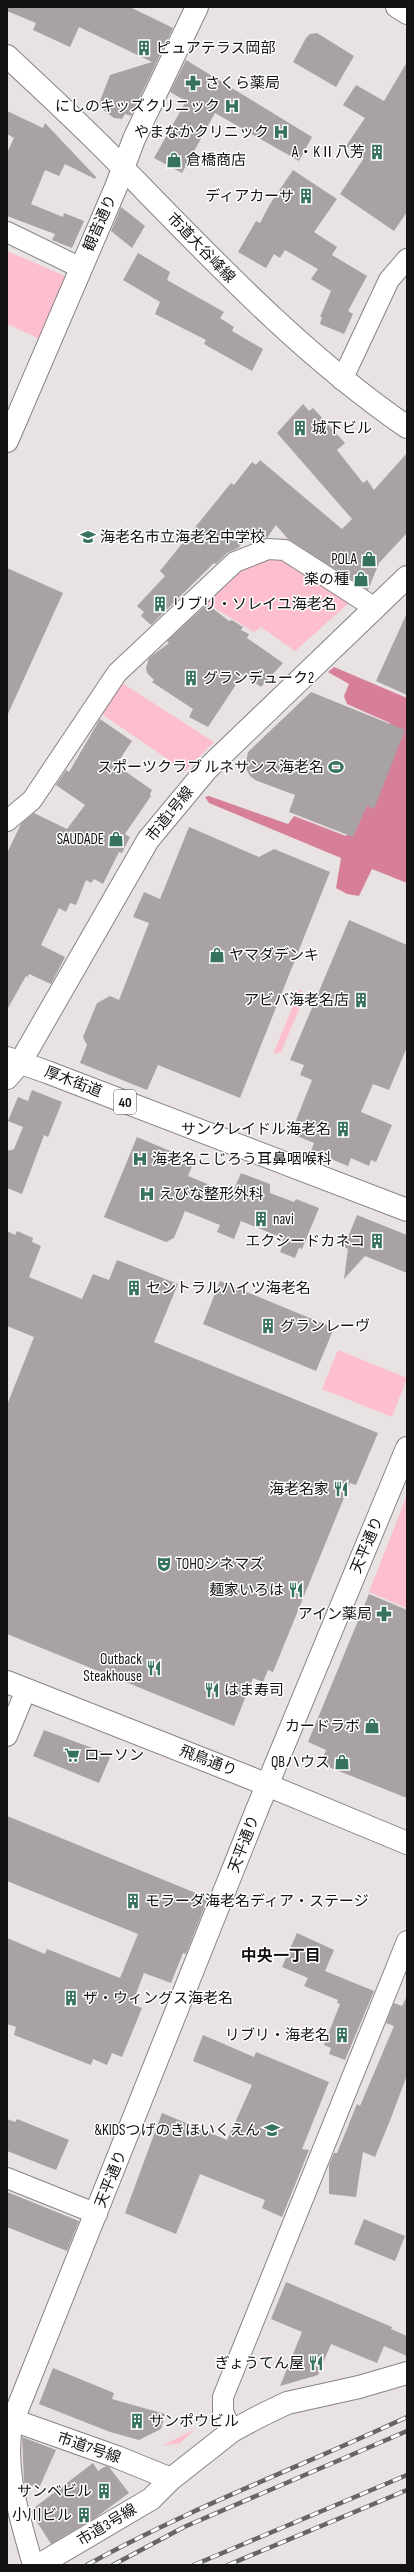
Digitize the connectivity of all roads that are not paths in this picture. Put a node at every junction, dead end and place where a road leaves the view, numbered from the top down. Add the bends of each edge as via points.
1 (197, 7) edge
2 (396, 7) edge
3 (407, 14) edge
4 (7, 56) edge
5 (123, 167) junction
6 (7, 232) edge
7 (407, 259) edge
8 (81, 268) junction
9 (342, 380) junction
10 (407, 427) edge
11 (7, 441) edge
12 (407, 577) edge
13 (375, 608) junction
14 (7, 821) edge
15 (11, 1066) edge
16 (407, 1210) edge
17 (407, 1448) edge
18 (16, 1686) edge
19 (7, 1736) edge
20 (268, 1785) junction
21 (407, 1843) edge
22 (407, 1941) edge
23 (7, 2178) edge
24 (97, 2214) junction
25 (407, 2373) edge
26 (10, 2419) edge
27 (232, 2431) junction
28 (171, 2479) junction
29 (33, 2565) edge
30 (39, 2565) edge

1 - 5 street, 観音通り via 140,124
2 - 3 street
4 - 5 street, 市道大谷峰線
5 - 8 street, 観音通り
5 - 9 street, 市道大谷峰線 via 227,276
6 - 8 street
7 - 9 street via 389,280
8 - 11 street, 観音通り
9 - 10 street, 市道大谷峰線
12 - 13 street, 市道1号線
13 - 14 street via 285,550 268,549 235,562 118,673 32,800
13 - 15 street, 市道1号線 via 207,769 148,840
15 - 16 street, 厚木街道 / 40
17 - 20 street, 天平通り
18 - 19 street
18 - 20 street, 飛鳥通り
20 - 21 street, 飛鳥通り
20 - 24 street, 天平通り
22 - 27 street via 223,2397 223,2412
23 - 24 street
24 - 26 street, 天平通り
25 - 27 street, 市道3号線 via 360,2387 287,2403
26 - 28 street, 市道7号線
26 - 29 street via 9,2455 13,2494
27 - 28 street, 市道3号線
28 - 30 street, 市道3号線 via 151,2499

